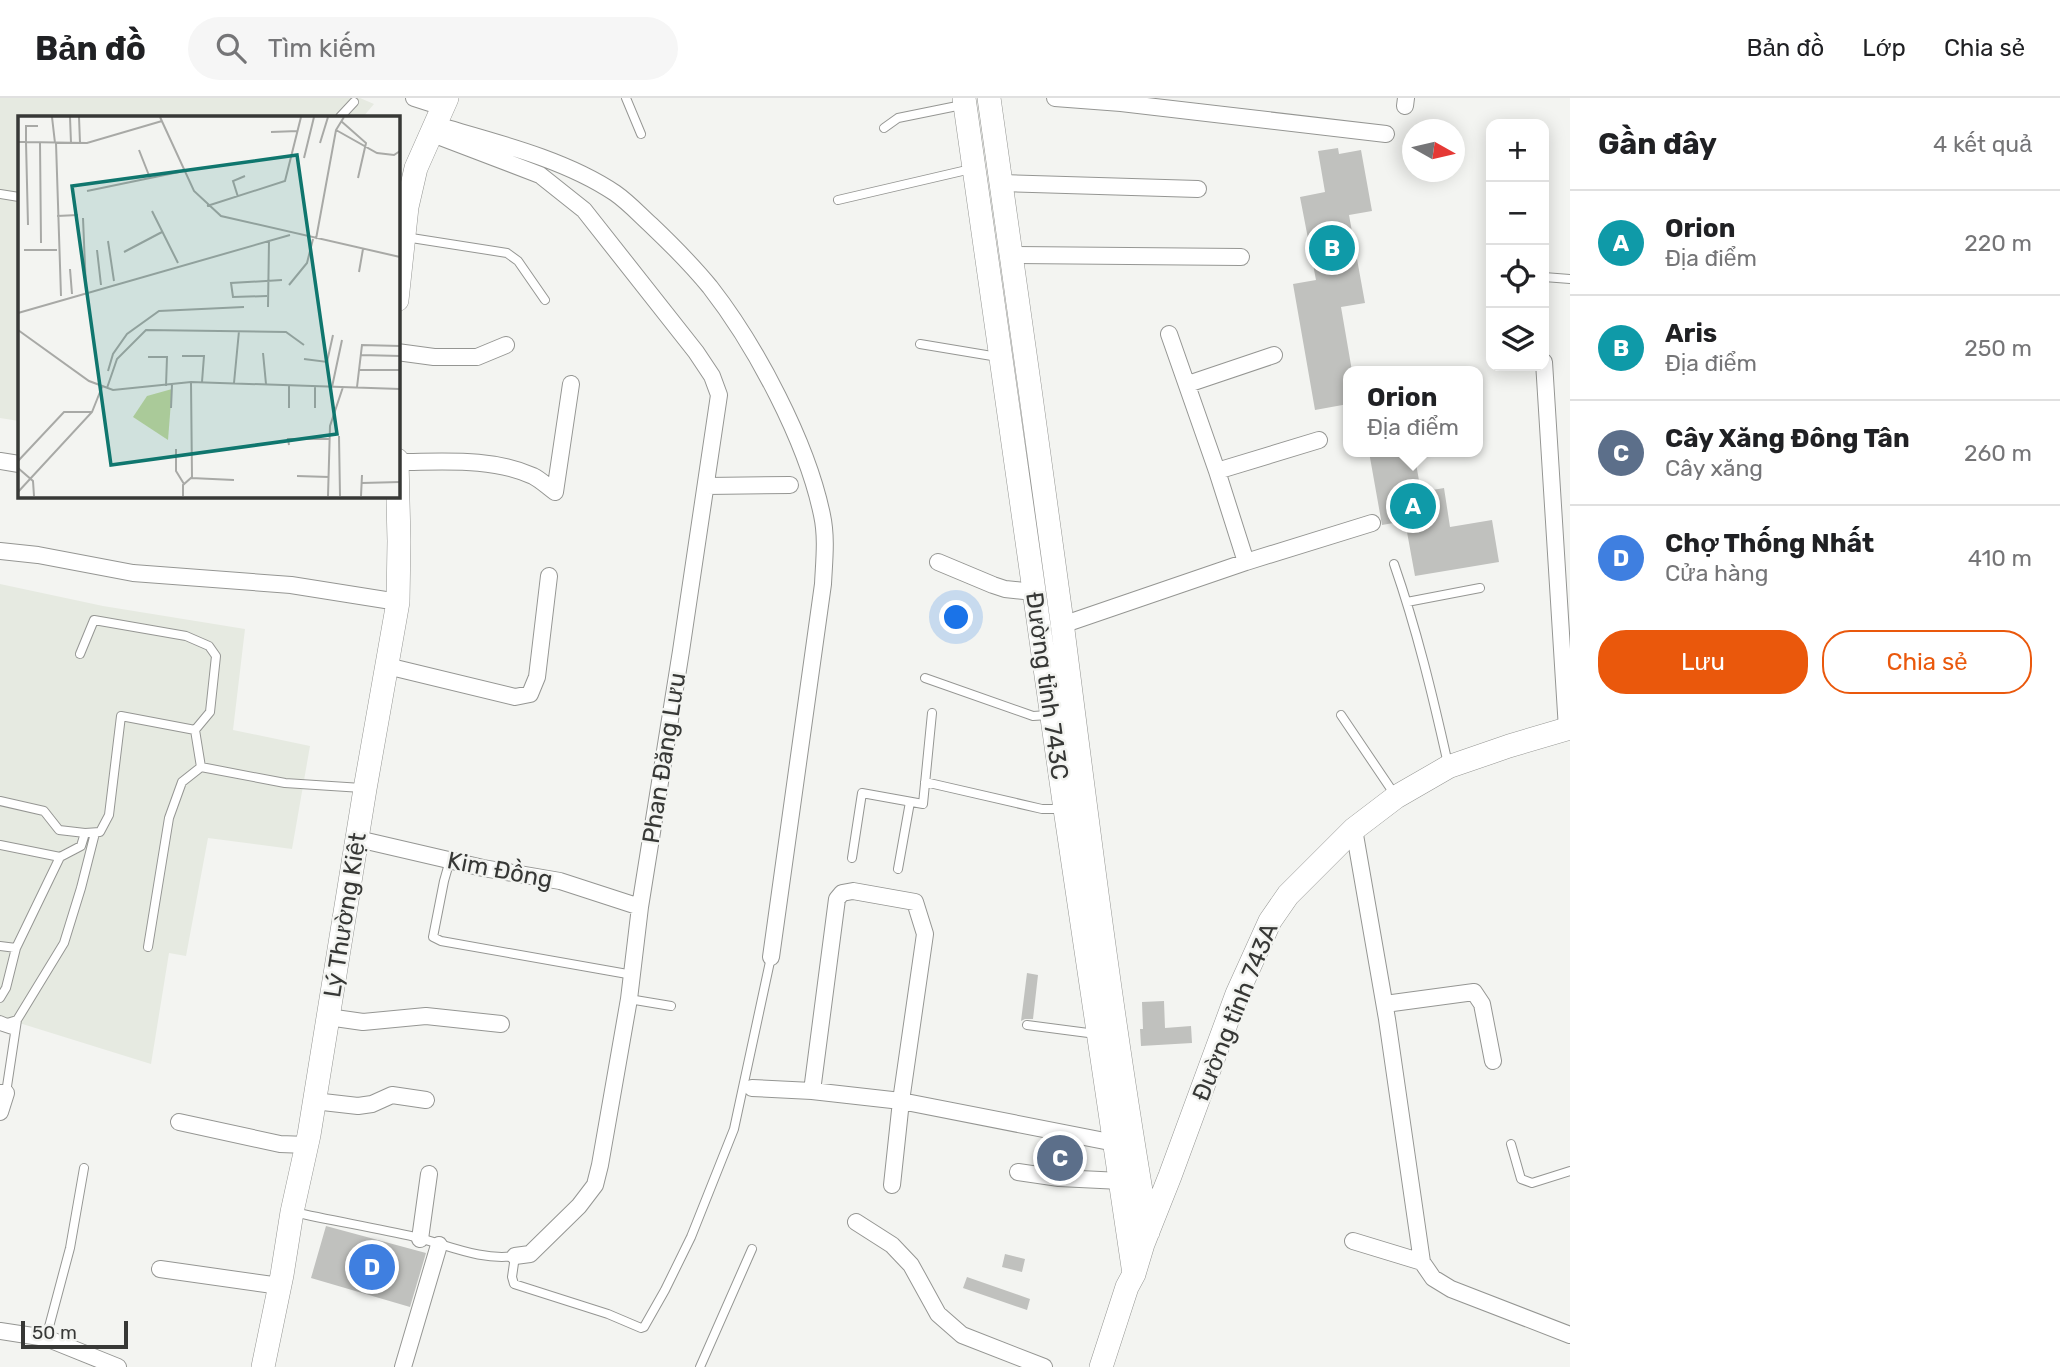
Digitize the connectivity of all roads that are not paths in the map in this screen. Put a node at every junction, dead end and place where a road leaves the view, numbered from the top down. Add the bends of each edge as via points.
1 (414, 98) edge
2 (626, 98) edge
3 (989, 98) edge
4 (1055, 98) edge
5 (965, 101) edge
6 (354, 102) dead end
7 (341, 116) edge
8 (438, 116) edge
9 (884, 128) dead end
10 (641, 134) dead end
11 (1386, 134) dead end
12 (974, 169) junction
13 (1001, 183) junction
14 (1198, 189) dead end
15 (0, 194) edge
16 (18, 197) edge
17 (838, 200) dead end
18 (405, 237) junction
19 (1012, 255) junction
20 (1241, 257) dead end
21 (399, 273) edge
22 (1549, 277) edge
23 (1570, 279) edge
24 (545, 300) dead end
25 (1169, 334) dead end
26 (920, 344) dead end
27 (506, 345) dead end
28 (399, 352) edge
29 (1274, 355) dead end
30 (1001, 358) junction
31 (1545, 371) edge
32 (571, 384) dead end
33 (1188, 384) junction
34 (1319, 440) dead end
35 (0, 461) edge
36 (399, 461) edge
37 (18, 464) edge
38 (1217, 471) junction
39 (790, 485) dead end
40 (706, 486) junction
41 (391, 497) edge
42 (1372, 523) dead end
43 (1562, 533) edge
44 (0, 551) edge
45 (939, 562) dead end
46 (1246, 562) junction
47 (1394, 564) dead end
48 (550, 576) dead end
49 (1480, 588) dead end
50 (1034, 592) junction
51 (398, 602) junction
52 (1407, 602) junction
53 (1062, 625) junction
54 (80, 654) dead end
55 (387, 666) junction
56 (925, 678) dead end
57 (932, 713) dead end
58 (1051, 715) junction
59 (1341, 715) dead end
60 (1568, 729) edge
61 (195, 730) junction
62 (201, 766) junction
63 (1448, 767) junction
64 (925, 782) junction
65 (365, 789) junction
66 (1396, 797) junction
67 (0, 801) edge
68 (910, 802) junction
69 (1065, 809) junction
70 (1354, 829) junction
71 (90, 833) junction
72 (358, 839) junction
73 (0, 845) edge
74 (60, 857) junction
75 (852, 858) dead end
76 (450, 860) junction
77 (898, 869) dead end
78 (640, 906) junction
79 (0, 946) edge
80 (148, 947) dead end
81 (16, 948) junction
82 (771, 957) joint
83 (633, 975) junction
84 (0, 998) edge
85 (629, 999) junction
86 (1385, 1004) junction
87 (671, 1006) dead end
88 (328, 1017) junction
89 (0, 1020) edge
90 (16, 1020) junction
91 (501, 1024) dead end
92 (1027, 1025) dead end
93 (0, 1026) edge
94 (15, 1031) junction
95 (1098, 1034) junction
96 (1493, 1061) dead end
97 (752, 1088) dead end
98 (812, 1091) junction
99 (3, 1093) edge
100 (426, 1100) dead end
101 (314, 1101) junction
102 (901, 1101) junction
103 (0, 1112) edge
104 (179, 1122) dead end
105 (1115, 1143) junction
106 (1511, 1144) dead end
107 (307, 1145) junction
108 (84, 1168) dead end
109 (1570, 1171) edge
110 (1018, 1172) dead end
111 (429, 1174) dead end
112 (1170, 1176) junction
113 (892, 1185) dead end
114 (1128, 1186) junction
115 (292, 1212) junction
116 (856, 1222) dead end
117 (1148, 1232) junction
118 (420, 1239) junction
119 (1353, 1241) dead end
120 (439, 1245) junction
121 (751, 1249) dead end
122 (515, 1256) junction
123 (1422, 1262) junction
124 (160, 1269) dead end
125 (1134, 1274) junction
126 (280, 1286) junction
127 (0, 1331) edge
128 (1570, 1335) edge
129 (46, 1338) junction
130 (118, 1367) edge
131 (263, 1367) edge
132 (402, 1367) edge
133 (700, 1367) edge
134 (1044, 1367) edge
135 (1101, 1367) edge

1 - 8 street
2 - 10 lane
3 - 13 main road, Đường tỉnh 743C
4 - 11 street
5 - 9 lane via 898,118
5 - 12 main road, Đường tỉnh 743C
6 - 7 lane
8 - 18 main road via 415,168
8 - 40 street, Phan Đăng Lưu via 540,175 584,210 675,324 712,376 719,395
8 - 82 street via 564,166 614,192 676,248 710,287 770,381 813,480 822,517 822,584
12 - 17 lane
12 - 30 main road, Đường tỉnh 743C
13 - 14 street
13 - 19 main road, Đường tỉnh 743C
15 - 16 lane
18 - 21 main road
18 - 24 lane via 507,253 518,261
19 - 20 street
19 - 53 main road, Đường tỉnh 743C
22 - 23 lane
25 - 33 street
26 - 30 lane
27 - 28 street via 477,357
29 - 33 street
30 - 50 main road, Đường tỉnh 743C
31 - 43 street
32 - 36 street via 555,492 535,477 499,465
33 - 38 street
34 - 38 street
35 - 37 street
38 - 46 street
39 - 40 street
40 - 78 street, Phan Đăng Lưu
41 - 51 main road, Lý Thường Kiệt
42 - 46 street
43 - 60 street
44 - 51 street via 133,573 291,585
45 - 50 street via 993,586
46 - 53 street
47 - 52 lane
48 - 55 street via 537,677 530,694 515,697
49 - 52 lane
50 - 58 main road, Đường tỉnh 743C
51 - 55 main road, Lý Thường Kiệt
52 - 63 lane
53 - 114 main road, Đường tỉnh 743C
54 - 61 lane via 94,620 186,636 209,646 216,656 210,712
55 - 65 main road, Lý Thường Kiệt
56 - 58 lane via 1032,716
57 - 64 lane
58 - 69 main road, Đường tỉnh 743C
59 - 66 lane
60 - 63 main road, Đường tỉnh 743A
61 - 62 lane
61 - 71 lane via 121,716 109,815 100,832
62 - 65 lane via 285,783
62 - 80 lane via 182,782 169,818
63 - 66 main road, Đường tỉnh 743A
64 - 68 lane via 923,804
64 - 69 lane via 1042,809
65 - 72 main road, Lý Thường Kiệt
66 - 70 main road, Đường tỉnh 743A
67 - 71 lane via 44,811 59,830
68 - 75 lane via 862,793
68 - 77 lane
69 - 95 main road, Đường tỉnh 743C
70 - 86 street
70 - 112 main road, Đường tỉnh 743A via 1288,895 1270,921 1237,994
71 - 74 lane via 81,846
71 - 90 lane via 81,888 64,943
72 - 76 street, Kim Đồng
72 - 88 main road, Lý Thường Kiệt
73 - 74 lane
74 - 81 lane
76 - 78 street, Kim Đồng via 560,881
76 - 83 lane via 433,937
78 - 83 street, Phan Đăng Lưu
79 - 81 lane
81 - 84 lane
82 - 122 lane via 734,1129 691,1237 646,1325 641,1328 514,1284
83 - 85 street, Phan Đăng Lưu
85 - 87 lane
85 - 122 street, Phan Đăng Lưu via 595,1185 530,1254
86 - 96 street via 1474,992 1482,1004
86 - 123 street
88 - 91 street via 363,1023 426,1016
88 - 101 main road, Lý Thường Kiệt
89 - 90 lane
90 - 94 lane
92 - 95 lane
93 - 94 lane
94 - 99 lane
95 - 105 main road, Đường tỉnh 743C
97 - 98 street
98 - 102 street
98 - 102 street via 837,899 853,891 915,902 925,934
99 - 103 street
100 - 101 street via 391,1094 358,1106
101 - 107 main road, Lý Thường Kiệt
102 - 105 street
102 - 113 street
104 - 107 street via 280,1144
105 - 114 main road, Đường tỉnh 743C
106 - 109 lane via 1525,1182
107 - 115 main road, Lý Thường Kiệt
108 - 129 lane via 70,1248
110 - 114 street
111 - 118 street
112 - 114 main road
112 - 117 main road, Đường tỉnh 743A
114 - 117 main road, Đường tỉnh 743C
114 - 125 main road, Đường tỉnh 743C
115 - 118 lane
115 - 126 main road, Lý Thường Kiệt
116 - 134 street via 892,1245 911,1265 938,1314 962,1335
117 - 125 main road, Đường tỉnh 743A
118 - 120 lane
119 - 123 street
120 - 122 lane via 498,1258
120 - 132 street
121 - 133 lane
123 - 128 street via 1433,1278 1451,1289
124 - 126 street
125 - 135 main road, Đường tỉnh 743A
126 - 131 main road, Lý Thường Kiệt
127 - 129 street
129 - 130 street

